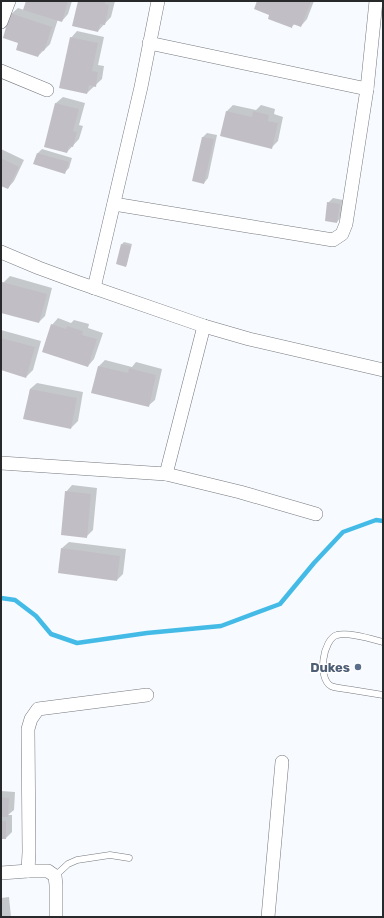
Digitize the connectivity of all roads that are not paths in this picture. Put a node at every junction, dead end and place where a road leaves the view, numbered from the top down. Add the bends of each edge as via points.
1 (9, 1) edge
2 (158, 1) edge
3 (376, 1) edge
4 (1, 22) edge
5 (149, 43) junction
6 (1, 71) edge
7 (368, 89) junction
8 (47, 90) dead end
9 (114, 204) junction
10 (1, 252) edge
11 (94, 288) junction
12 (204, 326) junction
13 (383, 370) edge
14 (1, 463) edge
15 (166, 474) junction
16 (316, 514) dead end
17 (383, 642) edge
18 (147, 695) dead end
19 (383, 695) edge
20 (282, 762) dead end
21 (129, 858) dead end
22 (28, 871) junction
23 (1, 873) edge
24 (55, 876) junction
25 (56, 917) edge
26 (268, 917) edge

1 - 4 street
2 - 5 street
3 - 7 street
5 - 7 street
5 - 9 street
6 - 8 street
7 - 9 street via 346,224 342,234 333,240
9 - 11 street
10 - 11 street
11 - 12 street
12 - 13 street
12 - 15 street
14 - 15 street
15 - 16 street
17 - 19 lane via 344,634 336,635 327,643 322,669 325,680 332,686
18 - 22 street via 38,709 34,714 28,729
20 - 26 street
21 - 24 lane via 110,855 77,860 68,864
22 - 23 street
22 - 24 street via 48,871
24 - 25 street

